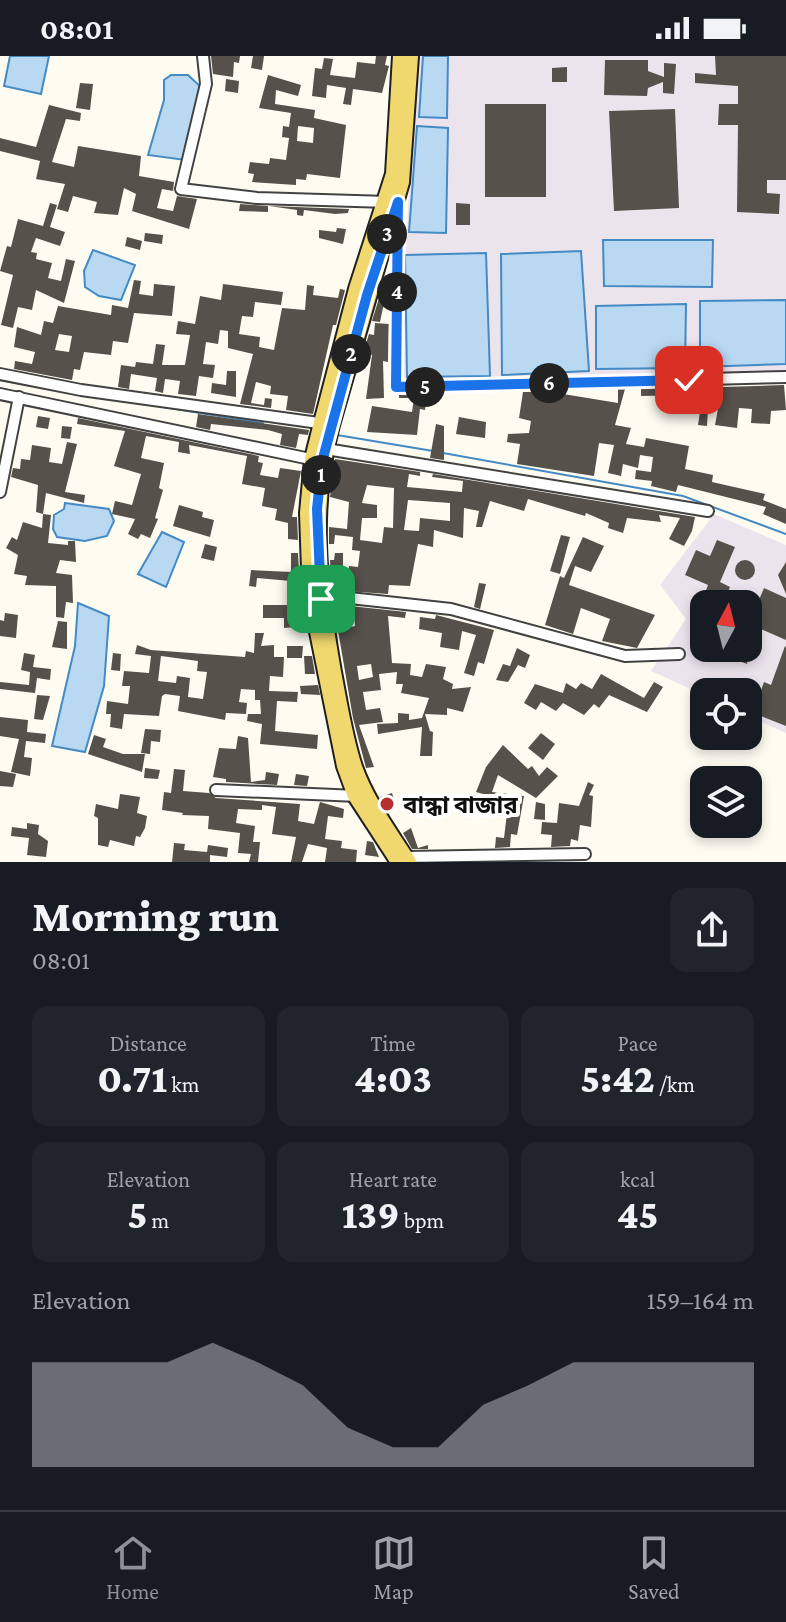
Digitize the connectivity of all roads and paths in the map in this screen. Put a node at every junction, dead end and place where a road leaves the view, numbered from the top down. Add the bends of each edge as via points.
1 (203, 56) edge
2 (400, 56) edge
3 (411, 56) edge
4 (392, 202) junction
5 (0, 374) edge
6 (786, 377) edge
7 (0, 394) edge
8 (19, 397) junction
9 (326, 424) junction
10 (320, 457) junction
11 (0, 492) edge
12 (708, 511) dead end
13 (321, 599) junction
14 (679, 654) dead end
15 (216, 790) dead end
16 (361, 796) junction
17 (585, 854) dead end
18 (404, 860) edge

1 - 4 street via 206,84 181,189 257,198
2 - 4 main road
3 - 4 main road via 406,152
4 - 6 street via 396,387
4 - 9 main road
5 - 9 street
7 - 8 street
8 - 10 street
8 - 11 street
9 - 10 main road
10 - 12 street
10 - 13 main road
10 - 16 main road via 307,513 310,597 332,715
13 - 14 street via 451,609 625,656
13 - 16 main road
15 - 16 street
16 - 18 main road
17 - 18 street

